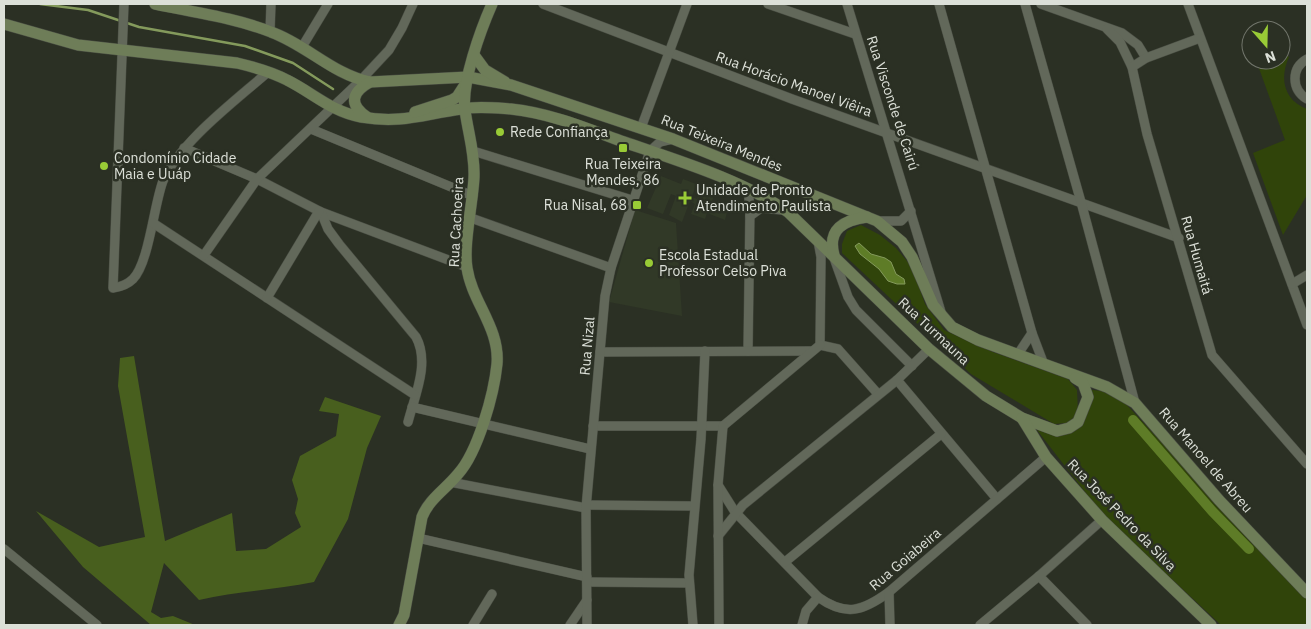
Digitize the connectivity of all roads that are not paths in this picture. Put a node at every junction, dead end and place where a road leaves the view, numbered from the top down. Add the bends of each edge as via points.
1 (155, 4) edge
2 (271, 4) edge
3 (328, 4) edge
4 (413, 4) edge
5 (492, 4) edge
6 (543, 4) edge
7 (687, 4) edge
8 (768, 4) edge
9 (847, 4) edge
10 (939, 4) edge
11 (1025, 4) edge
12 (1041, 4) edge
13 (1188, 4) edge
14 (124, 7) edge
15 (200, 9) edge
16 (4, 24) edge
17 (1107, 29) junction
18 (270, 31) junction
19 (855, 34) junction
20 (1200, 38) junction
21 (302, 47) junction
22 (123, 51) junction
23 (669, 52) junction
24 (474, 55) junction
25 (1146, 58) junction
26 (1307, 59) edge
27 (1132, 67) junction
28 (268, 72) junction
29 (468, 77) junction
30 (365, 81) junction
31 (511, 86) junction
32 (353, 94) junction
33 (1307, 99) edge
34 (332, 108) junction
35 (464, 108) junction
36 (371, 119) junction
37 (389, 121) junction
38 (642, 128) junction
39 (311, 129) junction
40 (886, 133) junction
41 (674, 139) junction
42 (184, 148) junction
43 (473, 151) junction
44 (650, 151) junction
45 (985, 169) junction
46 (257, 179) junction
47 (748, 189) junction
48 (472, 196) junction
49 (632, 200) junction
50 (1081, 202) junction
51 (320, 211) junction
52 (912, 211) junction
53 (788, 212) junction
54 (750, 216) junction
55 (471, 218) junction
56 (873, 219) junction
57 (153, 223) junction
58 (1178, 238) junction
59 (827, 254) junction
60 (204, 255) junction
61 (466, 267) junction
62 (611, 268) junction
63 (1307, 276) edge
64 (1292, 284) junction
65 (267, 298) junction
66 (942, 317) junction
67 (1307, 326) edge
68 (1032, 333) junction
69 (820, 345) junction
70 (929, 349) junction
71 (705, 351) junction
72 (748, 351) junction
73 (812, 351) junction
74 (600, 352) junction
75 (1018, 354) junction
76 (1043, 362) junction
77 (912, 366) junction
78 (1065, 371) junction
79 (897, 380) junction
80 (878, 394) junction
81 (415, 395) junction
82 (1134, 403) junction
83 (412, 407) junction
84 (1022, 418) junction
85 (408, 422) dead end
86 (483, 424) junction
87 (702, 425) junction
88 (593, 426) junction
89 (722, 426) junction
90 (941, 434) junction
91 (590, 450) junction
92 (1046, 457) junction
93 (1307, 464) edge
94 (450, 482) junction
95 (718, 485) junction
96 (997, 499) junction
97 (694, 506) junction
98 (586, 507) junction
99 (736, 512) junction
100 (1102, 520) junction
101 (718, 536) junction
102 (418, 538) junction
103 (4, 549) edge
104 (785, 562) junction
105 (1039, 576) junction
106 (587, 580) junction
107 (689, 583) junction
108 (889, 592) junction
109 (1307, 592) edge
110 (492, 594) dead end
111 (818, 598) junction
112 (587, 599) junction
113 (97, 625) edge
114 (399, 625) edge
115 (473, 625) edge
116 (570, 625) edge
117 (587, 625) edge
118 (693, 625) edge
119 (719, 625) edge
120 (802, 625) edge
121 (890, 625) edge
122 (980, 625) edge
123 (1087, 625) edge
124 (1211, 625) edge

1 - 15 main road
2 - 18 street
3 - 21 street
4 - 30 street via 389,50
5 - 24 main road, Rua Cachoeira
6 - 23 street, Rua Horácio Manoel Viêira
7 - 23 street
8 - 19 street
9 - 19 street, Rua Visconde de Cairú
10 - 45 street
11 - 50 street
12 - 17 street, Rua Humaitá
13 - 20 street
14 - 22 street
15 - 18 main road
16 - 22 main road via 78,45
17 - 25 street, Rua Humaitá via 1130,37
17 - 27 street, Rua Humaitá via 1120,42
18 - 21 main road
19 - 40 street, Rua Visconde de Cairú
20 - 25 street
20 - 64 street
21 - 30 main road via 335,70
22 - 28 main road via 237,63
22 - 57 street via 115,149 113,288 127,284 138,273
23 - 38 street
23 - 40 street, Rua Horácio Manoel Viêira
24 - 29 main road, Rua Cachoeira
24 - 31 main road via 485,70
25 - 27 street
26 - 33 street via 1296,69 1294,79 1296,88
27 - 58 street, Rua Humaitá via 1147,134
28 - 34 main road
28 - 42 street
29 - 30 main road, Rua Teixeira Mendes
29 - 31 main road, Rua Teixeira Mendes
29 - 35 main road, Rua Cachoeira
29 - 37 main road via 461,92 452,100
30 - 32 main road
31 - 38 main road, Rua Teixeira Mendes
32 - 34 street
32 - 36 main road via 356,107
34 - 36 main road
34 - 39 street
35 - 37 main road via 421,118
35 - 43 main road, Rua Cachoeira
35 - 44 main road via 512,109 546,116
36 - 37 main road
38 - 41 main road, Rua Teixeira Mendes
39 - 46 street
39 - 48 street
40 - 45 street, Rua Horácio Manoel Viêira
40 - 52 street, Rua Visconde de Cairú
41 - 44 street via 660,142
41 - 56 main road, Rua Teixeira Mendes
42 - 46 street
42 - 57 street via 164,180
43 - 48 main road, Rua Cachoeira
43 - 49 street
44 - 47 main road
44 - 49 street, Rua Nizal
45 - 50 street, Rua Horácio Manoel Viêira
45 - 68 street
46 - 51 street
46 - 60 street
47 - 53 main road, Rua Turmauna
47 - 54 street
48 - 55 main road, Rua Cachoeira
49 - 62 street, Rua Nizal
50 - 58 street, Rua Horácio Manoel Viêira
50 - 82 street
51 - 61 street
51 - 65 street
51 - 81 street via 339,244 419,341 423,356
52 - 56 street via 901,221
52 - 66 street, Rua Visconde de Cairú
53 - 54 street via 761,208
53 - 59 main road, Rua Turmauna
54 - 72 street
55 - 61 main road, Rua Cachoeira
55 - 62 street
56 - 59 main road via 852,219 838,228
56 - 66 main road, Rua Teixeira Mendes via 902,242
57 - 60 street
58 - 93 street, Rua Humaitá via 1212,355
59 - 69 street
59 - 70 main road, Rua Turmauna
59 - 77 street via 856,310
60 - 65 street
61 - 86 main road, Rua Cachoeira via 495,337 497,350
62 - 74 street, Rua Nizal
63 - 64 street
64 - 67 street
65 - 81 street
66 - 75 main road via 963,334
68 - 75 street
68 - 76 street
69 - 73 street
69 - 80 street via 838,349
70 - 77 street
70 - 84 main road, Rua Turmauna via 968,384
71 - 72 street
71 - 74 street
71 - 87 street
72 - 73 street
73 - 89 street
74 - 88 street, Rua Nizal
75 - 76 main road
76 - 78 main road
77 - 79 street
78 - 82 main road, Rua Manoel de Abreu via 1108,387
78 - 84 main road, Rua Turmauna via 1083,383 1087,390 1088,397 1078,422 1057,431
79 - 80 street
79 - 90 street
80 - 99 street
81 - 83 street
82 - 109 main road, Rua Manoel de Abreu
83 - 85 street
83 - 86 street
84 - 92 main road, Rua José Pedro da Silva
86 - 91 street
86 - 94 main road, Rua Cachoeira via 467,463
87 - 88 street
87 - 89 street
87 - 97 street
88 - 91 street, Rua Nizal
89 - 95 street
90 - 96 street
90 - 104 street
91 - 98 street, Rua Nizal
92 - 96 street, Rua Goiabeira
92 - 100 main road, Rua José Pedro da Silva
94 - 98 street
94 - 102 main road, Rua Cachoeira via 427,505
95 - 99 street, Rua Goiabeira
95 - 101 street
96 - 108 street, Rua Goiabeira
97 - 98 street
97 - 107 street
98 - 106 street, Rua Nizal
99 - 101 street
99 - 104 street, Rua Goiabeira
100 - 105 street
100 - 124 main road, Rua José Pedro da Silva
101 - 119 street
102 - 106 street
102 - 114 main road, Rua Cachoeira via 404,615
103 - 113 street
104 - 111 street, Rua Goiabeira
105 - 122 street
105 - 123 street
106 - 107 street
106 - 112 street, Rua Nizal
107 - 118 street
108 - 111 street, Rua Goiabeira via 872,604 844,610
108 - 121 street
110 - 115 street
111 - 120 street via 806,611
112 - 116 street
112 - 117 street, Rua Nizal

